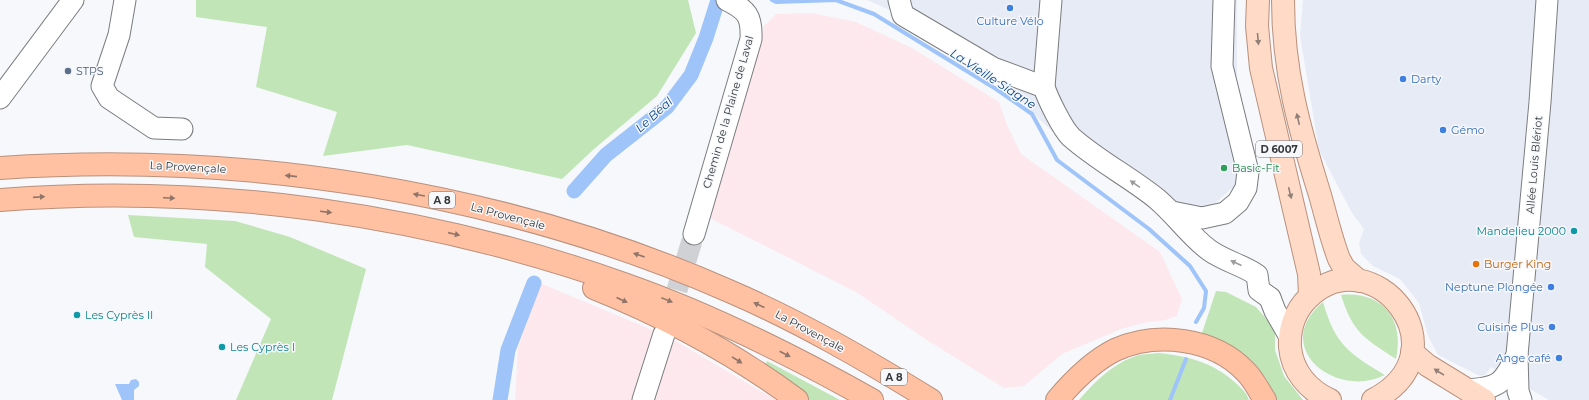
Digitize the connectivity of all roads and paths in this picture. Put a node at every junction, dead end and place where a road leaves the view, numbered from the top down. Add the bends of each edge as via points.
1 (73, 0) edge
2 (125, 0) edge
3 (727, 0) edge
4 (899, 0) edge
5 (1051, 0) edge
6 (1224, 0) edge
7 (1258, 0) edge
8 (1283, 0) edge
9 (1547, 0) edge
10 (1044, 86) junction
11 (0, 98) edge
12 (182, 129) dead end
13 (0, 168) edge
14 (0, 200) edge
15 (1172, 212) junction
16 (694, 234) tunnel mouth
17 (497, 244) junction
18 (1359, 281) junction
19 (1265, 294) junction
20 (1307, 300) junction
21 (664, 334) tunnel mouth
22 (1290, 337) junction
23 (1412, 352) junction
24 (856, 355) junction
25 (1517, 355) junction
26 (1261, 395) edge
27 (1314, 395) edge
28 (1475, 395) edge
29 (1378, 398) edge
30 (643, 400) edge
31 (797, 400) edge
32 (872, 400) edge
33 (932, 400) edge
34 (949, 400) edge
35 (1057, 400) edge
36 (1330, 400) edge
37 (1405, 400) edge
38 (1521, 400) edge

1 - 11 street
2 - 12 street via 119,35 102,86 109,98 154,128
3 - 16 street, Chemin de la Plaine de Laval via 747,13 751,39
4 - 10 street via 903,15 993,68
5 - 10 street
6 - 15 street via 1222,66 1248,172 1246,188 1238,202 1226,213 1202,218
7 -> 20 main road, D 6007 via 1257,26 1261,68 1309,274
18 -> 8 main road, D 6007 via 1344,268 1339,259 1298,122 1287,70
9 - 25 street, Allée Louis Blériot
15 -> 10 street via 1070,136 1048,99
24 -> 13 highway, La Provençale / A 8 via 742,297 657,262 563,231 424,196 322,179 243,170 60,164
14 -> 17 highway via 58,196 141,196 269,204 387,221
19 -> 15 street via 1258,275 1211,252 1199,243
17 -> 31 highway via 677,325 728,354
17 -> 32 highway via 624,284 708,317 787,354
18 - 20 main road via 1328,284
18 - 23 main road via 1388,293 1399,304 1413,335
19 - 20 street
19 - 22 street
20 - 22 main road via 1294,319
21 - 30 street
22 - 27 main road via 1291,356 1298,374
28 -> 23 main road via 1426,365
23 - 29 main road via 1404,374 1397,384
24 - 33 highway, La Provençale / A 8
24 - 34 highway
25 - 28 street via 1508,374 1500,382
25 - 38 street via 1518,391
26 - 35 highway via 1246,372 1221,353 1203,345 1168,339 1134,344 1115,350 1083,373
27 - 36 main road
29 - 37 main road

